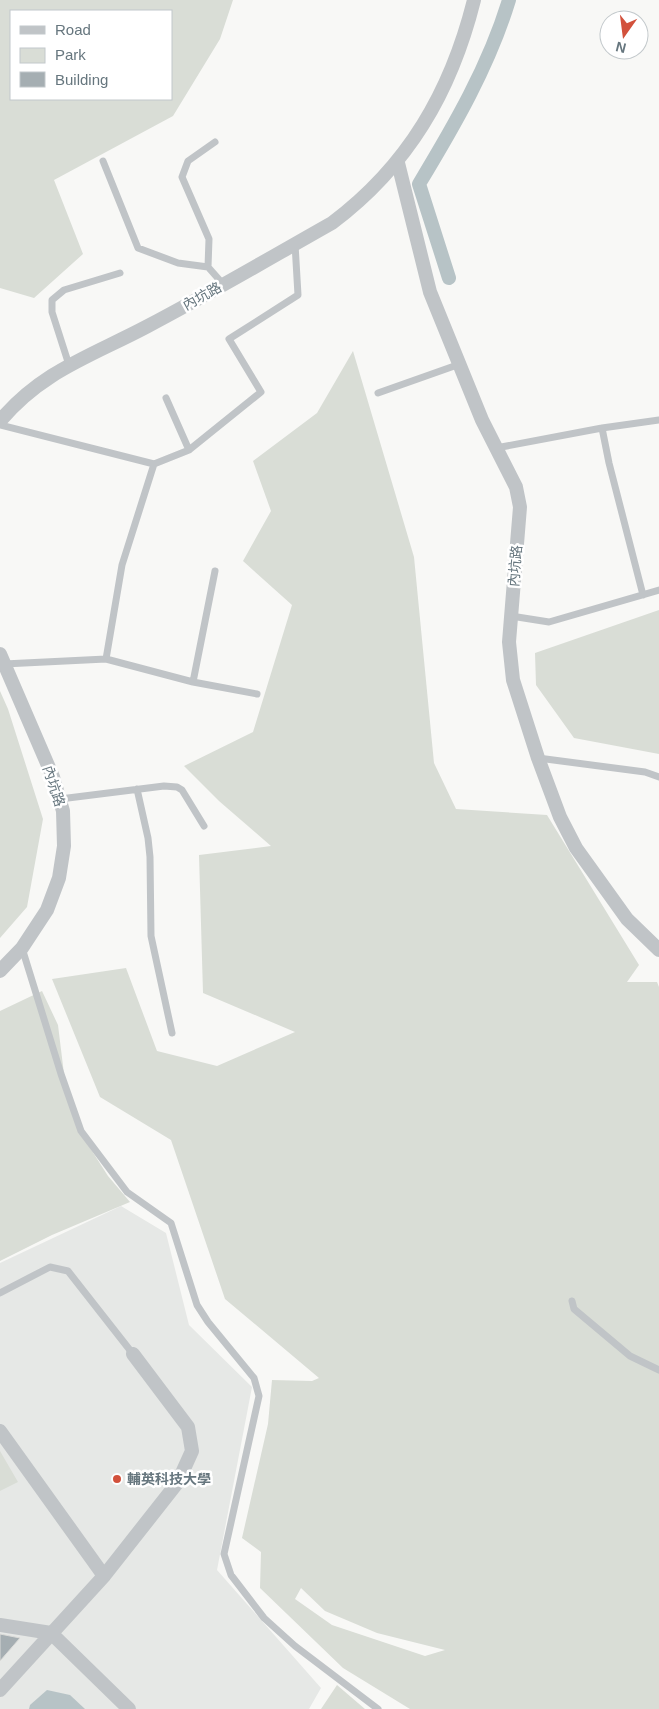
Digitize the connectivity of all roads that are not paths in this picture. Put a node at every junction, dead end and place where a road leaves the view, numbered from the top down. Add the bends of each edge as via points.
1 (474, 0) edge
2 (215, 142) dead end
3 (103, 161) dead end
4 (398, 162) junction
5 (295, 244) junction
6 (208, 267) junction
7 (120, 273) dead end
8 (223, 284) junction
9 (460, 364) junction
10 (68, 365) junction
11 (378, 394) dead end
12 (166, 398) dead end
13 (659, 420) edge
14 (0, 421) edge
15 (0, 425) edge
16 (602, 428) junction
17 (495, 448) junction
18 (189, 450) junction
19 (154, 464) junction
20 (215, 570) dead end
21 (659, 590) edge
22 (644, 594) junction
23 (511, 616) junction
24 (2, 659) edge
25 (106, 659) junction
26 (193, 682) junction
27 (257, 694) dead end
28 (538, 758) junction
29 (659, 777) edge
30 (138, 789) junction
31 (60, 798) junction
32 (204, 826) dead end
33 (22, 948) junction
34 (659, 950) edge
35 (0, 971) edge
36 (172, 1033) dead end
37 (0, 1293) edge
38 (572, 1301) dead end
39 (133, 1354) joint
40 (659, 1370) edge
41 (0, 1431) edge
42 (104, 1576) junction
43 (0, 1625) edge
44 (51, 1633) junction
45 (0, 1690) edge
46 (129, 1709) edge
47 (378, 1709) edge

1 - 4 street, 內坑路 via 446,82 427,120
2 - 6 lane via 188,161 182,177 209,240
3 - 6 lane via 138,248 178,263
4 - 5 street, 內坑路 via 356,205
4 - 9 street, 內坑路 via 430,292
5 - 8 street, 內坑路
5 - 18 lane via 298,295 229,339 262,392
6 - 8 lane
7 - 10 lane via 64,290 52,300 52,312
8 - 10 street, 內坑路 via 145,328
9 - 11 lane
9 - 17 street, 內坑路
10 - 14 street, 內坑路 via 15,402
12 - 18 lane
13 - 16 lane
15 - 19 lane
16 - 17 lane
16 - 22 lane
17 - 23 street, 內坑路 via 516,487 520,507
18 - 19 lane
19 - 25 lane via 122,565
20 - 26 lane
21 - 22 lane
22 - 23 lane via 549,622
23 - 28 street, 內坑路 via 509,653 513,680
24 - 25 lane
24 - 31 street, 內坑路
25 - 26 lane
26 - 27 lane
28 - 29 lane
28 - 34 street, 內坑路 via 560,817 576,848 627,919
30 - 31 lane
30 - 32 lane via 177,787
30 - 36 lane via 150,857 151,936
31 - 33 street, 內坑路 via 64,846 59,878 47,910
33 - 35 street, 內坑路
33 - 47 lane via 81,1131 127,1192 171,1223 197,1305 254,1378 259,1396 224,1554 231,1575 264,1618 295,1646
37 - 39 lane via 50,1267 68,1271
38 - 40 lane via 574,1309 630,1356
39 - 42 street via 188,1427 192,1451 178,1482
41 - 42 street
42 - 44 street
43 - 44 street
44 - 45 street
44 - 46 street

